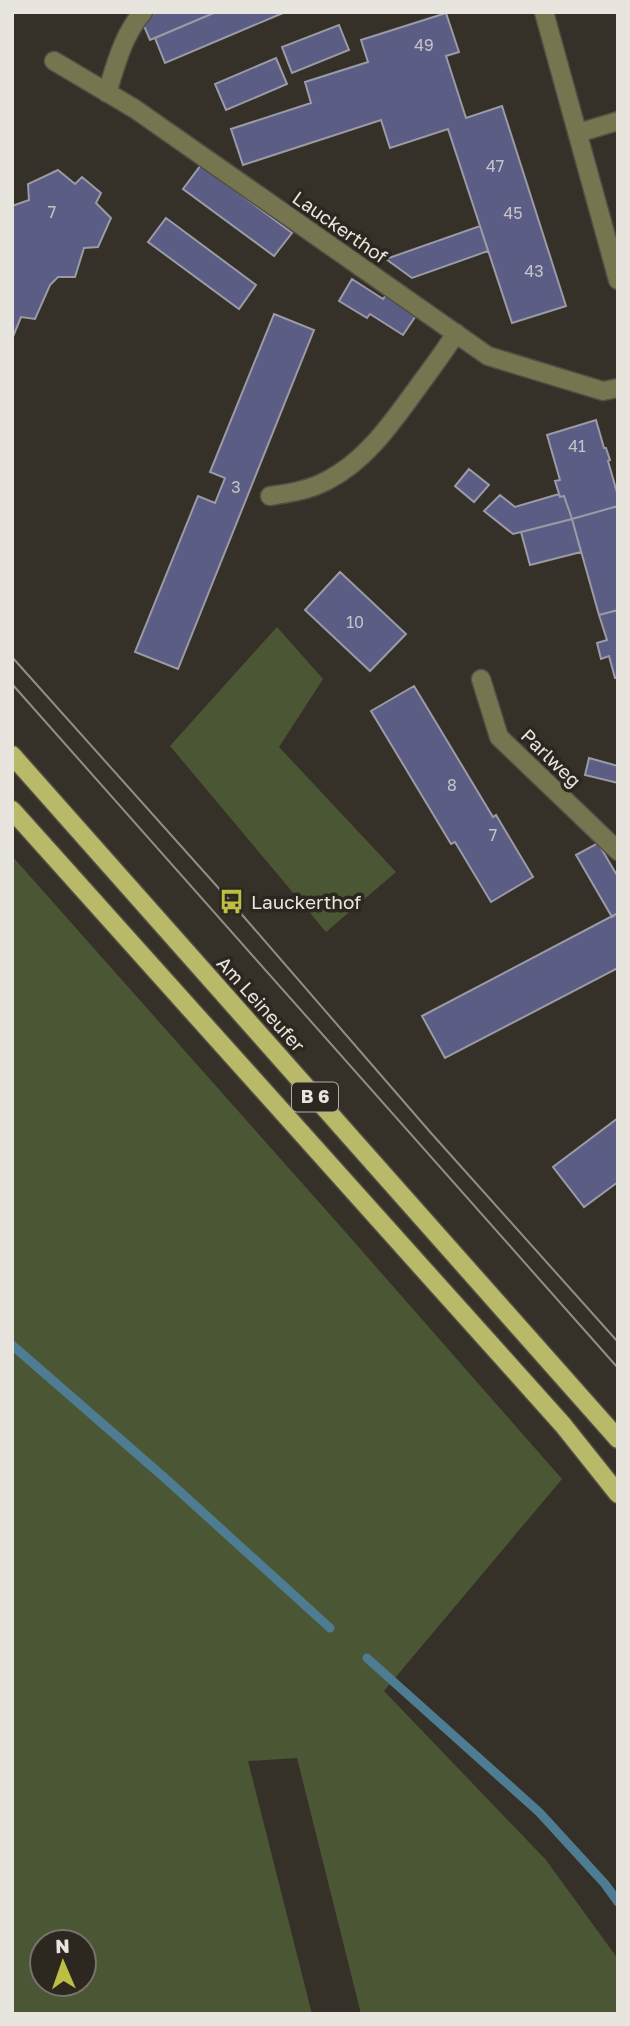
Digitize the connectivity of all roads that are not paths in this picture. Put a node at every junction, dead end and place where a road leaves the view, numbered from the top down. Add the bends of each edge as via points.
1 (143, 12) edge
2 (544, 12) edge
3 (54, 61) dead end
4 (107, 93) junction
5 (618, 121) edge
6 (578, 133) junction
7 (618, 280) edge
8 (456, 333) junction
9 (618, 388) edge
10 (270, 496) dead end
11 (481, 679) dead end
12 (12, 755) edge
13 (12, 810) edge
14 (618, 851) edge
15 (618, 1439) edge
16 (618, 1494) edge

1 - 4 street via 123,43
2 - 6 street
3 - 4 street, Lauckerthof
4 - 8 street, Lauckerthof
5 - 6 street
6 - 7 street
8 - 9 street, Lauckerthof via 488,356 603,391
8 - 10 street via 394,420 359,457 320,484
11 - 14 street, Parlweg via 499,737
12 - 15 main road, Am Leineufer / B 6
13 - 16 main road, B 6 via 563,1425

